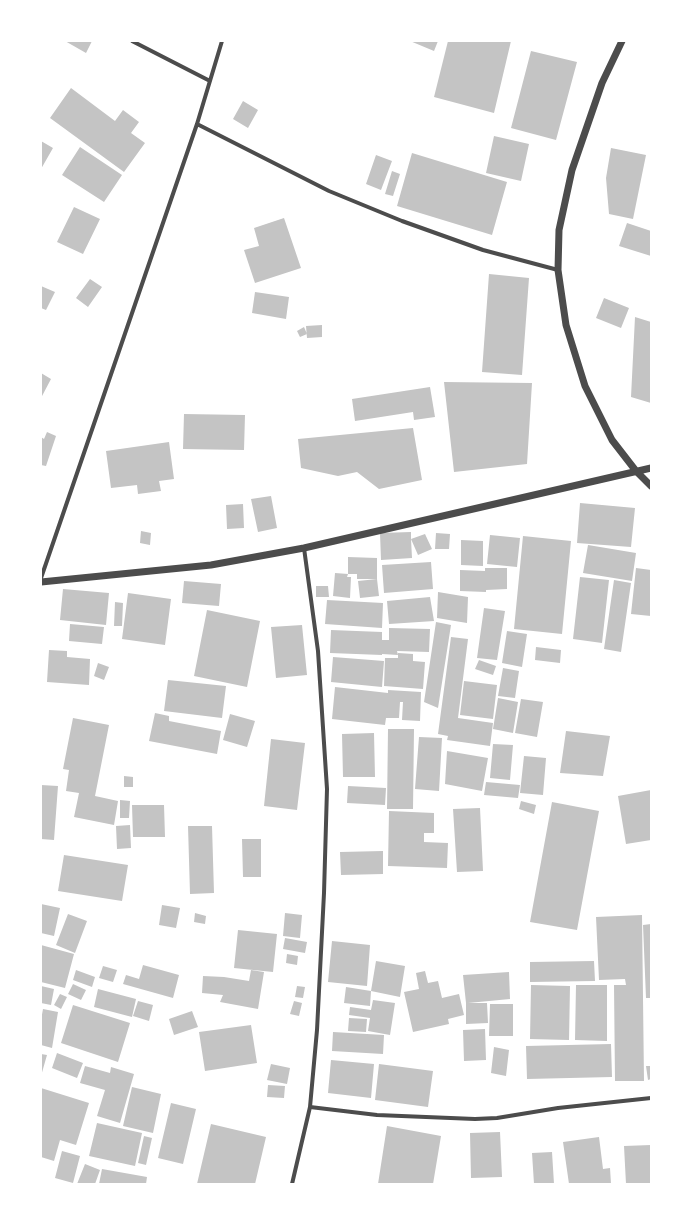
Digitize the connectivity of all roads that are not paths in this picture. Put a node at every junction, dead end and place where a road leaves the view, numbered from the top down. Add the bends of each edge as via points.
1 (132, 41) edge
2 (222, 41) edge
3 (622, 41) edge
4 (210, 81) junction
5 (197, 124) junction
6 (558, 270) junction
7 (651, 468) edge
8 (636, 471) junction
9 (651, 486) edge
10 (304, 548) junction
11 (41, 578) edge
12 (41, 582) edge
13 (651, 1098) edge
14 (310, 1107) junction
15 (292, 1184) edge

1 - 4 street
2 - 4 street
3 - 6 street via 602,83 572,170 559,230
4 - 5 street
5 - 6 street via 329,191 402,221 483,250
5 - 11 street
6 - 8 street via 566,325 585,386 612,440
7 - 8 street
8 - 9 street
8 - 10 street
10 - 12 street via 211,565
10 - 14 street via 318,651 327,789 318,1022
13 - 14 street via 475,1119 377,1115
14 - 15 street

